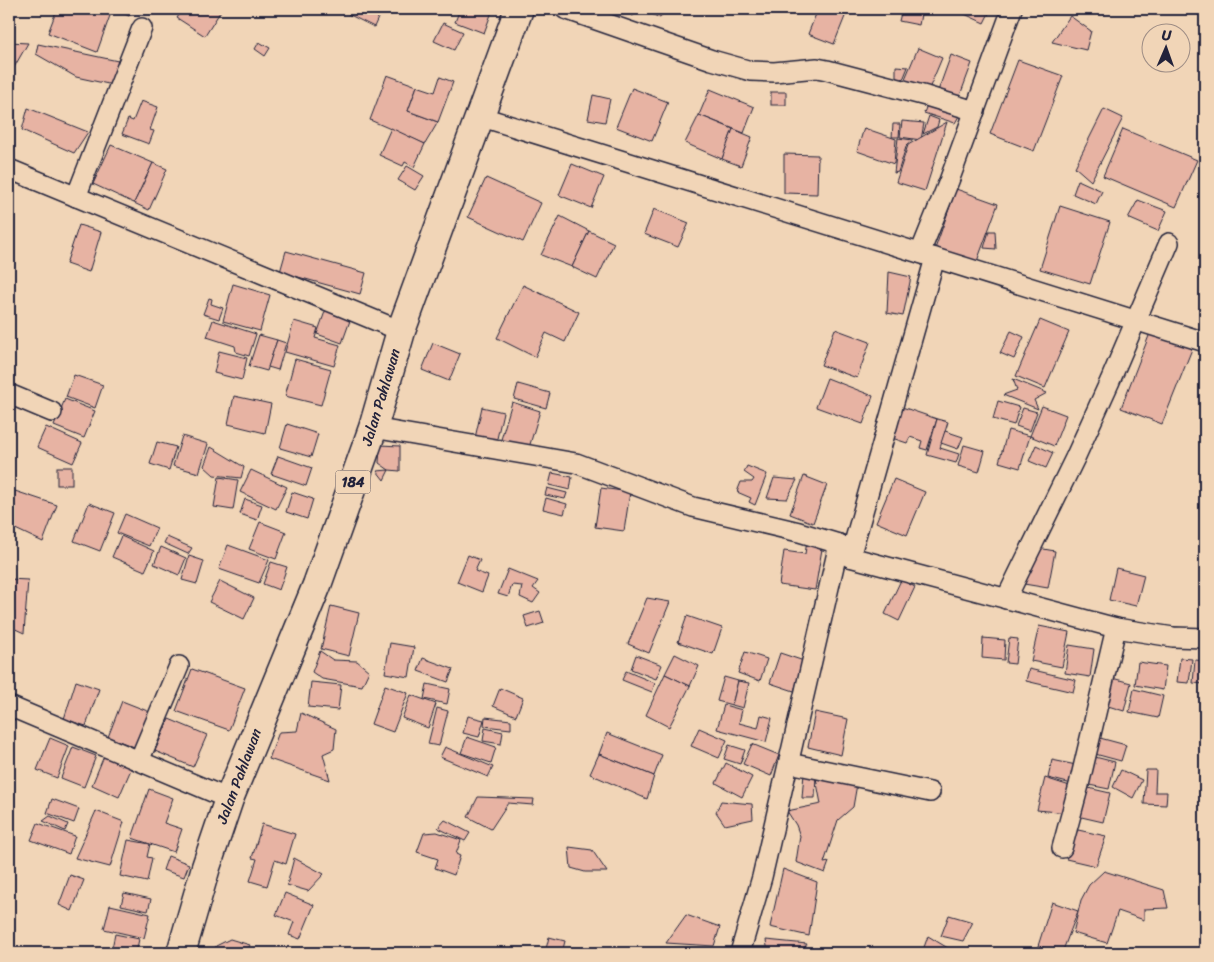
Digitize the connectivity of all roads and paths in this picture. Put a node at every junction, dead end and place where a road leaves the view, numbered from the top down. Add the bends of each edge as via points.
1 (518, 9) edge
2 (565, 9) edge
3 (1012, 9) edge
4 (142, 28) dead end
5 (975, 111) junction
6 (479, 116) junction
7 (9, 169) edge
8 (76, 197) junction
9 (1168, 243) dead end
10 (928, 256) junction
11 (1136, 320) junction
12 (401, 331) junction
13 (1205, 342) edge
14 (9, 394) edge
15 (52, 412) dead end
16 (372, 428) junction
17 (844, 550) junction
18 (1006, 598) junction
19 (1116, 628) junction
20 (1205, 638) edge
21 (179, 666) dead end
22 (9, 706) edge
23 (139, 761) junction
24 (789, 763) junction
25 (930, 792) dead end
26 (229, 799) junction
27 (1062, 848) dead end
28 (181, 953) edge
29 (740, 953) edge

1 - 6 main road, Jalan Pahlawan / 184
2 - 5 street via 750,71 817,68
3 - 5 street
4 - 8 street
5 - 10 street
6 - 10 street
6 - 12 main road, Jalan Pahlawan / 184
7 - 8 street
8 - 12 street
9 - 11 street
10 - 11 street
10 - 17 street
11 - 13 street
11 - 18 street via 1079,450
12 - 16 main road, Jalan Pahlawan / 184
14 - 15 street
16 - 17 street via 576,463 694,507 799,532
16 - 26 main road, Jalan Pahlawan / 184 via 317,584
17 - 18 street
17 - 24 street
18 - 19 street
19 - 20 street via 1173,637
19 - 27 street
21 - 23 street
22 - 23 street
23 - 26 street
24 - 25 street
24 - 29 street
26 - 28 main road, Jalan Pahlawan / 184

